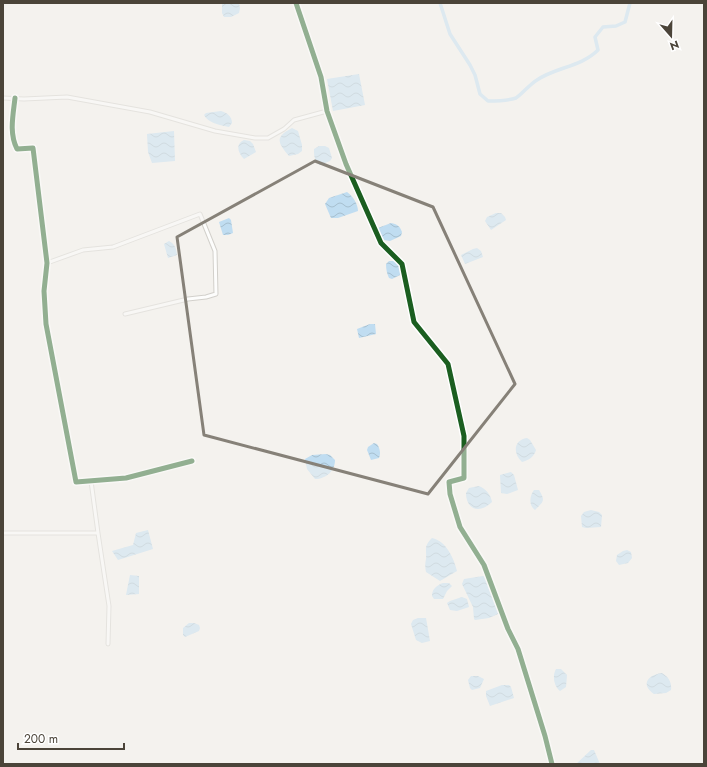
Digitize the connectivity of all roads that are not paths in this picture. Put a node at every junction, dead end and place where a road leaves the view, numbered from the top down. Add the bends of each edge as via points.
1 (296, 3) edge
2 (3, 98) edge
3 (15, 98) junction
4 (327, 112) junction
5 (46, 263) junction
6 (125, 314) dead end
7 (192, 461) dead end
8 (91, 480) junction
9 (3, 533) edge
10 (98, 533) junction
11 (108, 644) dead end
12 (552, 764) edge

1 - 4 street via 321,77
2 - 3 street
3 - 4 street via 67,97 125,106 214,131 255,138 268,138 294,120
3 - 5 street via 12,131 14,143 17,149 33,148
4 - 12 street via 346,164 381,243 402,264 414,322 448,364 464,436 464,478 449,482 450,494 460,527 484,564 508,630 518,649
5 - 6 street via 83,250 113,247 200,214 215,252 216,294
5 - 8 street via 46,324 76,482
7 - 8 street via 126,478
8 - 10 street
9 - 10 street
10 - 11 street via 109,606

